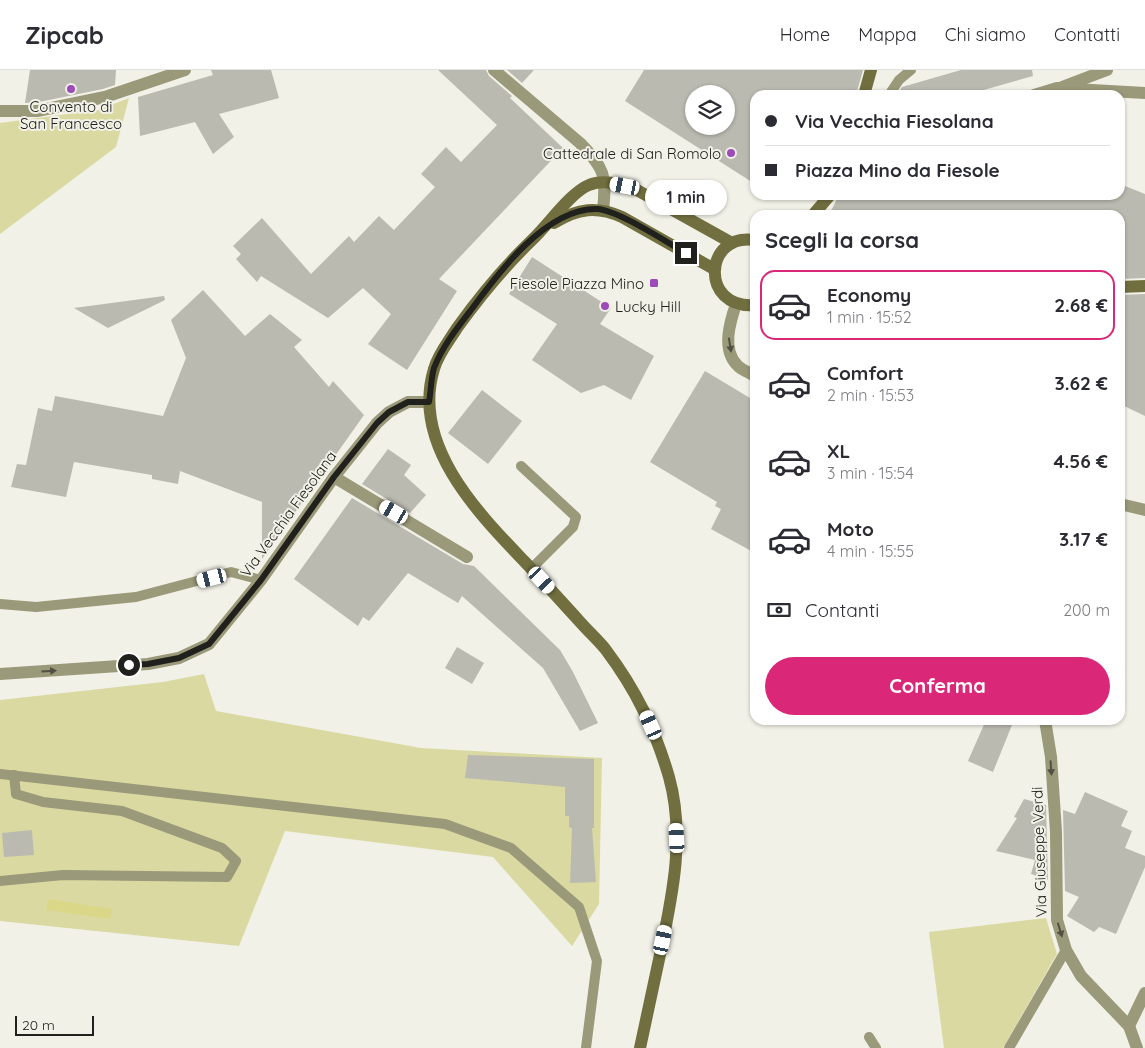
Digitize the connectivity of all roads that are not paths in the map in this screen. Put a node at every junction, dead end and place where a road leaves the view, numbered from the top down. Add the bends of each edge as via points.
1 (186, 70) edge
2 (494, 70) edge
3 (871, 70) edge
4 (911, 70) edge
5 (1107, 70) edge
6 (1057, 88) junction
7 (865, 90) edge
8 (892, 90) edge
9 (1050, 90) edge
10 (1092, 90) edge
11 (1125, 92) edge
12 (1145, 93) edge
13 (0, 111) edge
14 (605, 183) junction
15 (826, 200) edge
16 (603, 210) junction
17 (817, 210) edge
18 (543, 230) junction
19 (750, 240) edge
20 (732, 243) junction
21 (714, 269) junction
22 (1145, 286) edge
23 (1125, 287) edge
24 (736, 304) junction
25 (750, 305) edge
26 (750, 373) edge
27 (429, 402) junction
28 (521, 466) dead end
29 (334, 477) junction
30 (1125, 505) edge
31 (1145, 510) edge
32 (467, 557) dead end
33 (531, 568) junction
34 (261, 580) junction
35 (0, 604) edge
36 (0, 674) edge
37 (1046, 725) edge
38 (0, 774) edge
39 (14, 776) junction
40 (0, 881) edge
41 (1066, 950) junction
42 (1145, 993) edge
43 (1129, 1026) junction
44 (869, 1037) dead end
45 (586, 1048) edge
46 (640, 1048) edge
47 (876, 1048) edge
48 (1008, 1048) edge
49 (1137, 1048) edge

1 - 13 street via 105,97 38,111
2 - 14 street via 580,143 600,167
3 - 7 main road
4 - 8 lane
5 - 6 street
6 - 9 street
6 - 10 street
11 - 12 street
14 - 16 street
14 - 18 main road via 588,185
14 - 20 main road via 636,189
15 - 17 main road
16 - 18 main road via 572,213
16 - 21 main road via 622,217
18 - 27 main road via 519,251 488,287 442,350 434,370
19 - 20 main road
20 - 21 main road via 717,258
21 - 24 main road via 719,290
22 - 23 main road
24 - 25 main road
24 -> 26 street via 728,347 736,365
27 - 29 street, Via Vecchia Fiesolana via 408,402 389,412
27 - 33 main road via 435,440 453,475 481,515
28 - 33 lane via 576,518 573,527
29 - 32 street
29 - 34 street, Via Vecchia Fiesolana
30 - 31 street
33 - 46 main road via 605,649 639,698 657,738 670,780 676,811 676,868
34 - 35 lane via 231,572 136,597 36,607
36 -> 34 street, Via Vecchia Fiesolana via 148,664 179,658 209,644
37 -> 41 street, Via Giuseppe Verdi via 1056,832 1057,920
38 - 39 lane
39 - 40 lane via 16,794 43,802 122,811 222,848 236,861 227,877 63,875
39 - 45 lane via 445,824 511,848 579,907 597,961
41 - 43 street, Via Giuseppe Verdi via 1081,976
41 - 48 lane
42 - 43 street
43 - 49 street, Via Giuseppe Verdi
44 - 47 lane

